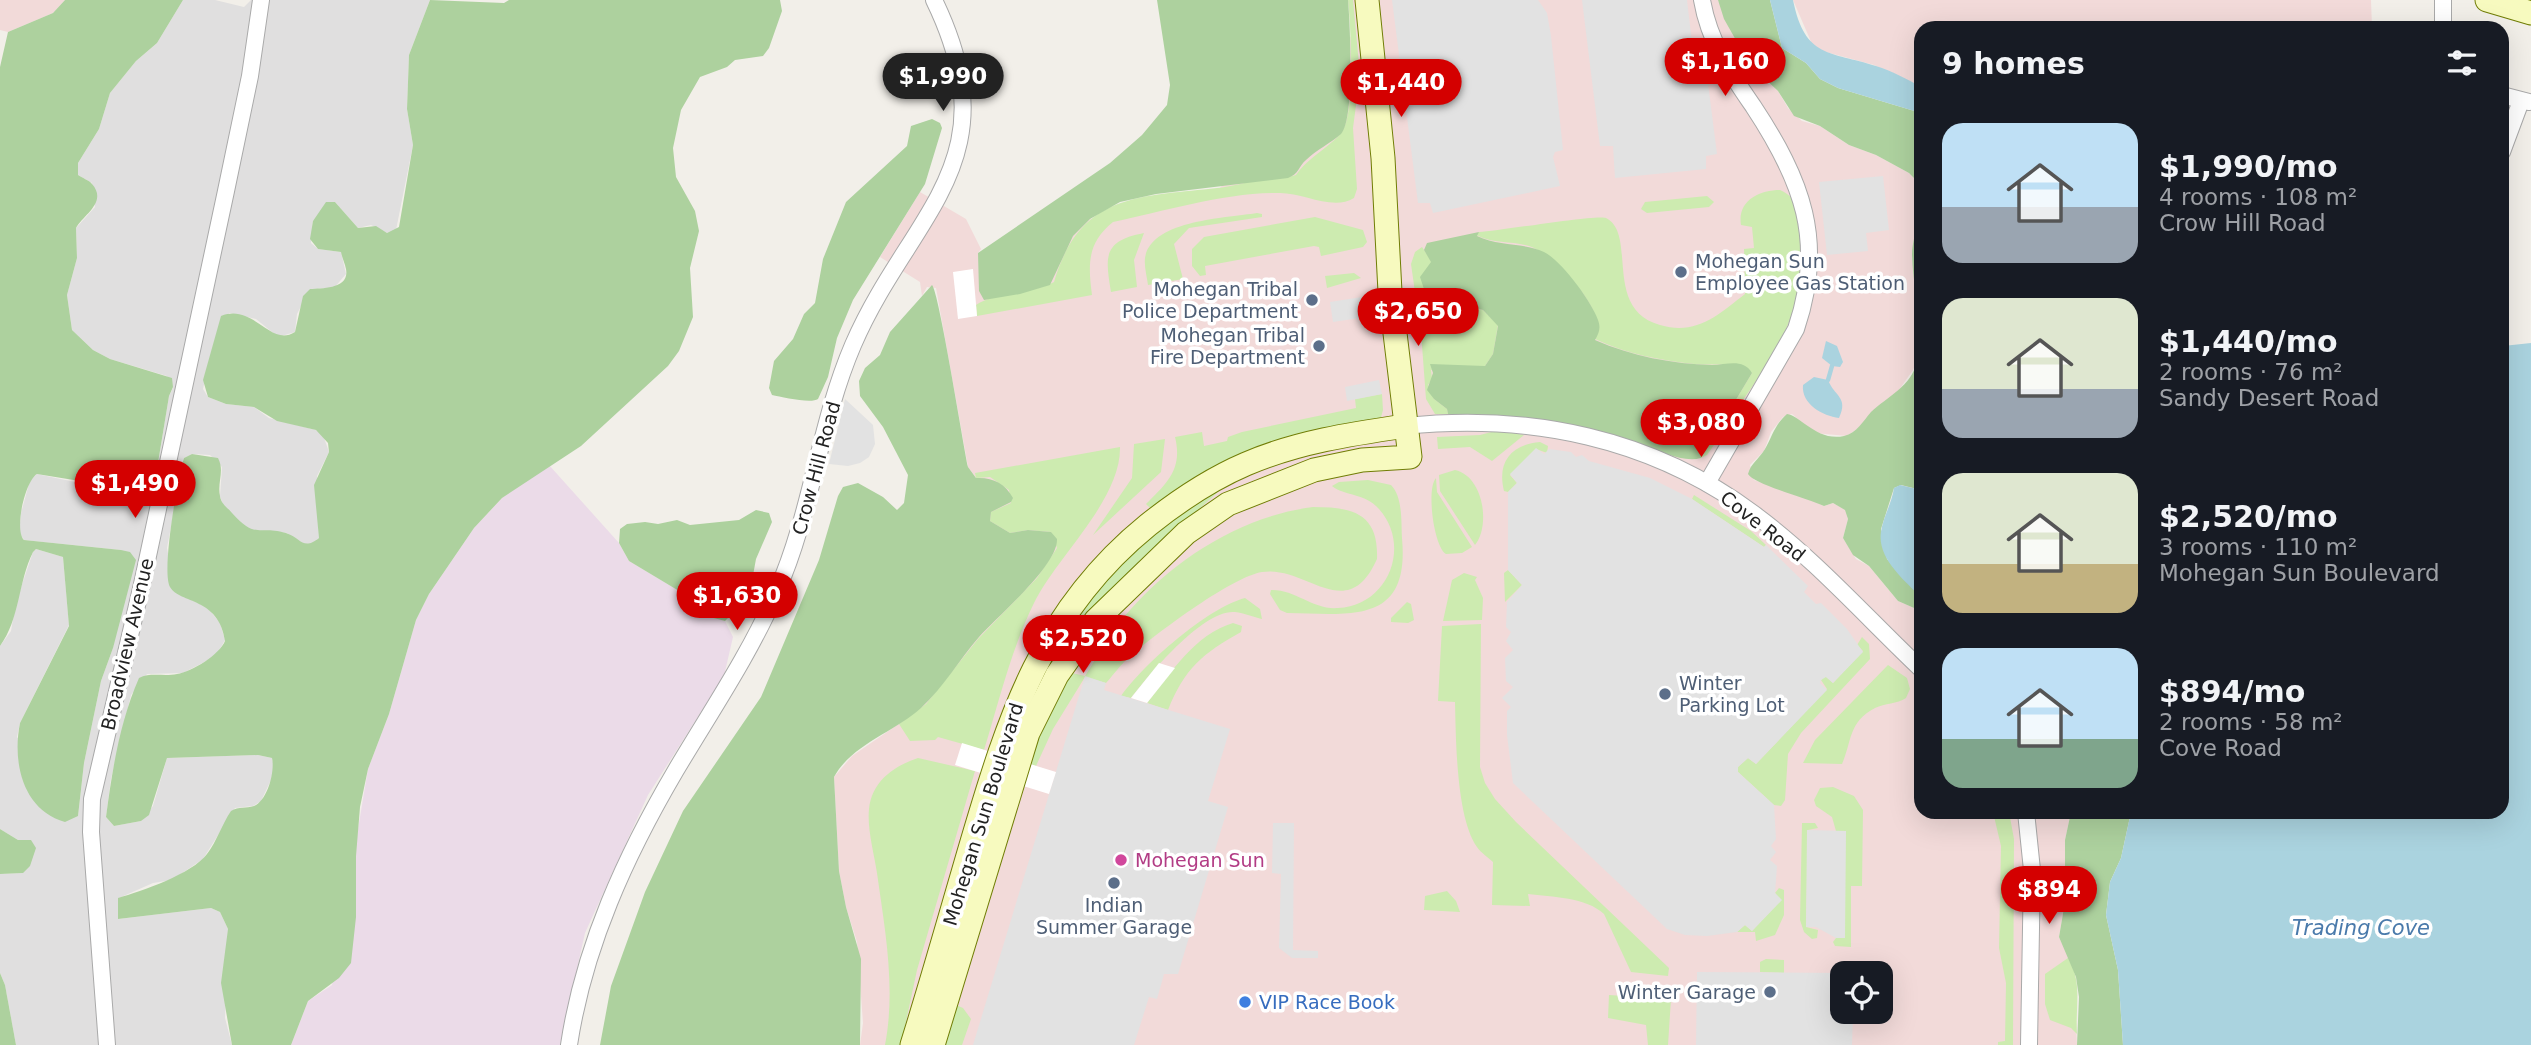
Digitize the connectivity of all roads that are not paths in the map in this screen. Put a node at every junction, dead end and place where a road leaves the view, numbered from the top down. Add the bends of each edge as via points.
1 (261, 0) edge
2 (934, 0) edge
3 (1367, 0) edge
4 (1702, 0) edge
5 (2443, 0) edge
6 (2487, 0) edge
7 (2531, 13) edge
8 (2443, 21) edge
9 (2509, 97) edge
10 (2526, 101) edge
11 (2509, 137) edge
12 (1405, 426) junction
13 (1707, 483) junction
14 (1914, 662) edge
15 (2026, 819) edge
16 (107, 1045) edge
17 (569, 1045) edge
18 (912, 1045) edge
19 (933, 1045) edge
20 (2029, 1045) edge

1 - 16 street, Broadview Avenue via 226,191 92,799
2 - 17 street, Crow Hill Road via 961,83 959,143 952,172 854,342 798,536 764,621 654,808 613,890 581,987
3 - 12 main road
4 - 13 street via 1718,51 1796,178 1806,213 1810,258 1796,328
5 - 8 street
6 - 7 main road
9 - 10 street
10 - 11 street
12 - 13 street, Cove Road via 1467,421 1558,428 1618,444
12 - 18 main road, Mohegan Sun Boulevard via 1299,446 1228,472 1178,502 1129,541 1078,595 1043,647 1007,729
12 - 19 main road, Mohegan Sun Boulevard via 1410,457 1314,470 1228,504 1186,533 1096,620 1057,675 1028,733
13 - 14 street, Cove Road via 1786,540
15 - 20 street via 2032,870

